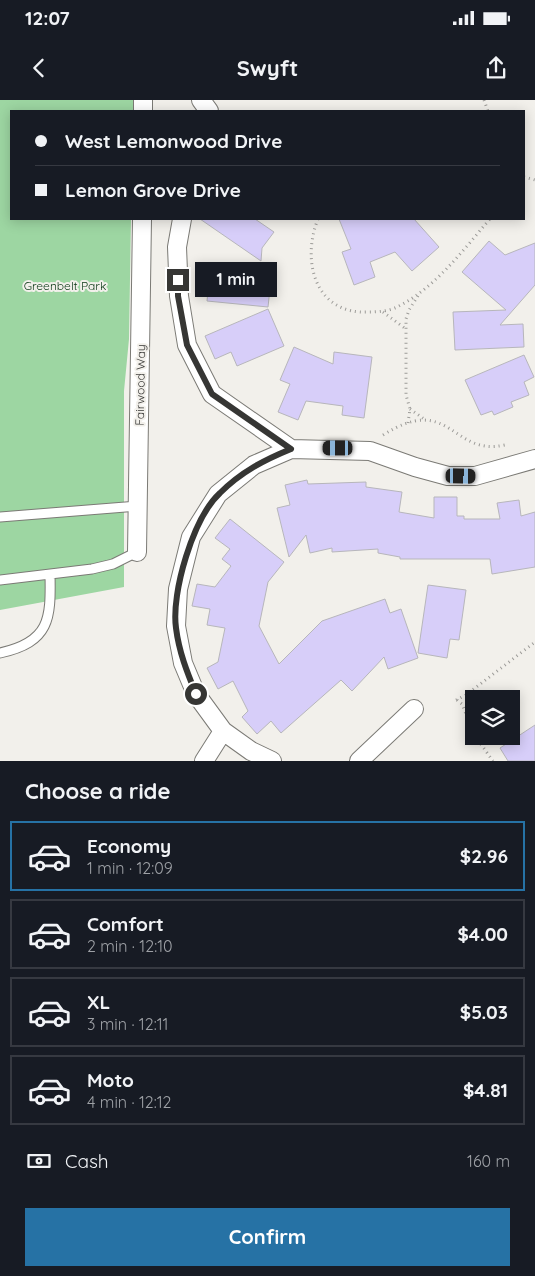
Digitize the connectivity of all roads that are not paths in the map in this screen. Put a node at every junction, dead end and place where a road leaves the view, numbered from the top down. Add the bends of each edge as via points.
1 (142, 220) edge
2 (182, 220) edge
3 (291, 449) junction
4 (535, 459) edge
5 (138, 506) junction
6 (0, 517) edge
7 (138, 552) joint
8 (50, 574) junction
9 (0, 580) edge
10 (0, 653) edge
11 (414, 709) dead end
12 (222, 731) junction
13 (204, 761) edge
14 (272, 761) edge
15 (358, 761) edge

1 - 5 street, Fairwood Way
2 - 3 street via 177,247 178,296 187,345 212,394
3 - 4 street via 370,451 448,476 475,476
3 - 12 street via 254,465 218,494 191,537 178,589 176,626 183,663 196,694
5 - 6 lane
5 - 7 street, Fairwood Way
7 - 8 lane via 113,564
8 - 9 lane
8 - 10 lane via 51,608 47,624 33,640 19,649
11 - 15 street
12 - 13 street
12 - 14 street

